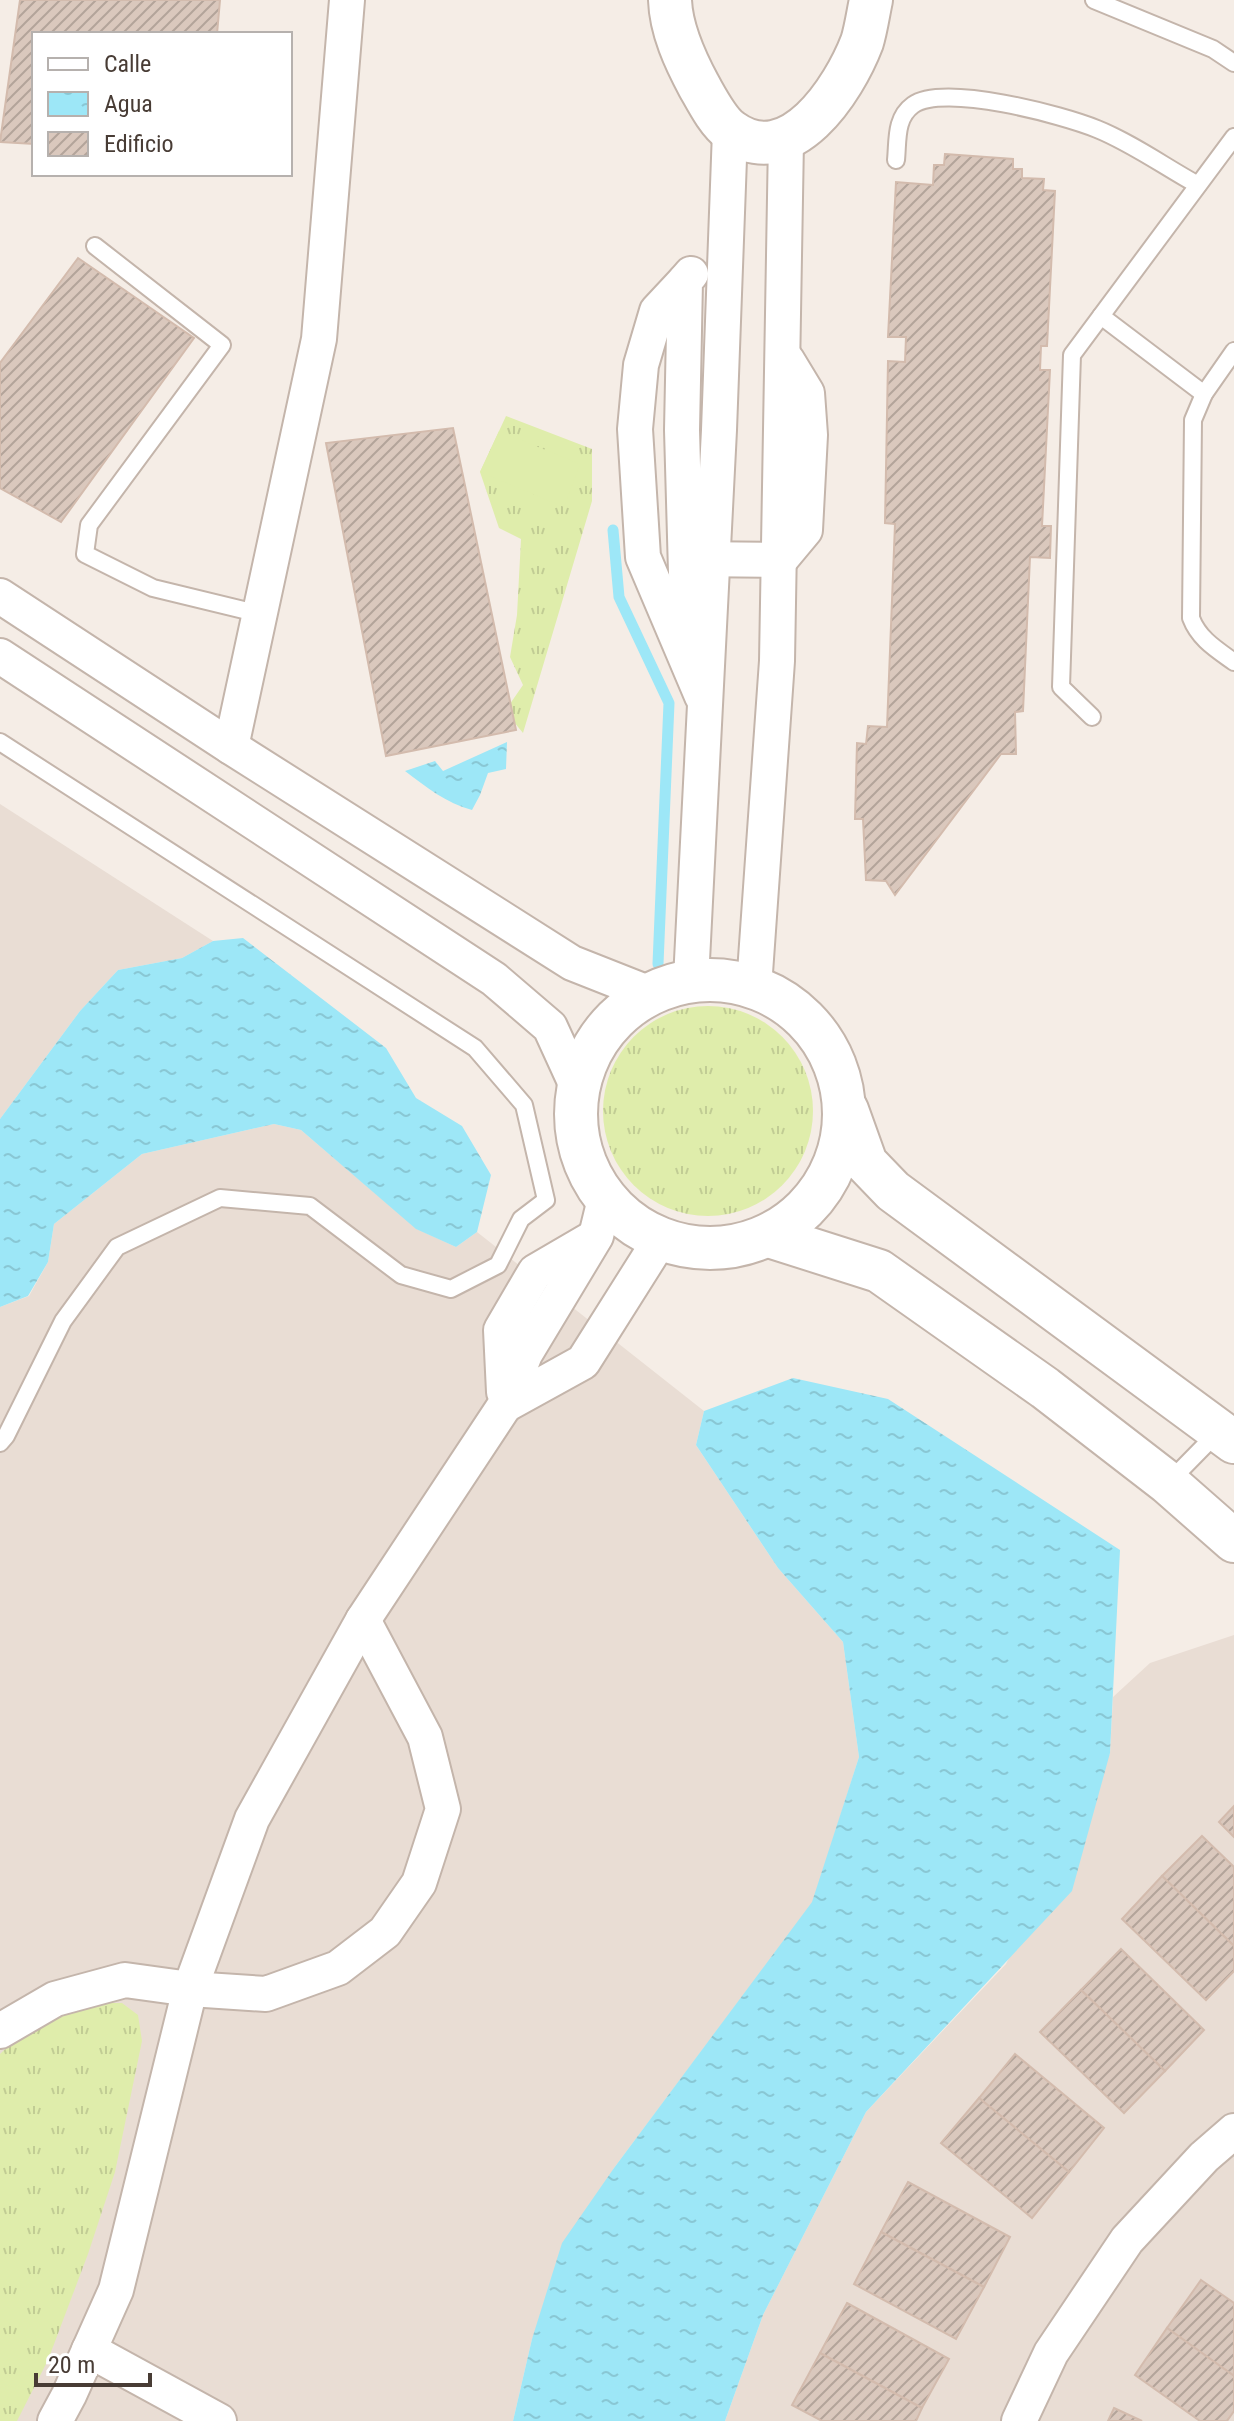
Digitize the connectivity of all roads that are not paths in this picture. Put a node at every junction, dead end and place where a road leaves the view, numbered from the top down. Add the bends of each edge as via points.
1 (347, 0) edge
2 (670, 0) edge
3 (871, 0) edge
4 (1094, 0) edge
5 (1234, 63) edge
6 (730, 131) junction
7 (1234, 137) edge
8 (786, 140) junction
9 (896, 160) dead end
10 (1198, 185) junction
11 (726, 237) junction
12 (95, 246) dead end
13 (685, 281) junction
14 (1101, 316) junction
15 (1234, 351) edge
16 (1204, 394) junction
17 (643, 557) junction
18 (699, 559) junction
19 (780, 560) junction
20 (0, 596) edge
21 (260, 614) junction
22 (0, 656) edge
23 (1234, 662) edge
24 (689, 664) junction
25 (705, 704) junction
26 (1092, 717) dead end
27 (0, 742) edge
28 (231, 747) junction
29 (691, 980) junction
30 (754, 987) junction
31 (648, 993) junction
32 (577, 1086) junction
33 (844, 1100) junction
34 (600, 1218) junction
35 (769, 1236) junction
36 (660, 1240) junction
37 (505, 1405) junction
38 (1229, 1433) edge
39 (0, 1443) edge
40 (1168, 1483) junction
41 (1234, 1541) edge
42 (363, 1620) junction
43 (190, 1989) junction
44 (0, 2031) edge
45 (1234, 2131) edge
46 (89, 2350) junction
47 (55, 2421) edge
48 (219, 2421) edge
49 (1019, 2421) edge

1 - 21 street via 319,339
2 - 6 street via 683,56
3 - 8 street via 862,41 835,94 810,123
4 - 5 lane via 1213,49
6 - 8 street via 756,142
6 - 11 street
7 - 10 lane
8 - 19 street
9 - 10 lane via 899,122 914,104 935,96 1020,105 1098,129
10 - 14 lane
11 - 13 street
11 - 18 street
12 - 21 lane via 222,345 89,525 85,554 153,588
13 - 17 street via 657,311 641,365 635,429
13 - 18 street via 682,430
14 - 16 lane
14 - 26 lane via 1072,355 1061,687
15 - 16 lane
16 - 23 lane via 1193,420 1191,618 1205,641
17 - 18 street
17 - 24 street
18 - 19 street
18 - 24 street
18 - 25 street
19 - 30 street
20 - 28 street
21 - 28 street
22 - 32 street via 494,979 550,1027
24 - 25 street
25 - 29 street
27 - 39 lane via 475,1048 524,1105 546,1200 521,1219 498,1265 451,1289 401,1275 310,1206 220,1198 117,1247 63,1321
28 - 31 street via 572,963
29 - 30 street
29 - 31 street
30 - 33 street via 792,1008 822,1039
31 - 32 street via 615,1016 591,1048
32 - 34 street via 575,1126
33 - 35 street via 842,1141 828,1180 803,1213
33 - 38 street via 866,1163 893,1191
34 - 36 street via 630,1223
34 - 37 street via 535,1272 501,1330
35 - 36 street via 734,1247 696,1249
35 - 40 street via 879,1271
36 - 37 street via 583,1362
37 - 42 street
38 - 40 lane
40 - 41 street
42 - 43 street via 252,1819
42 - 43 street via 425,1737 443,1809 419,1883 385,1932 338,1968 266,1994
43 - 44 street via 125,1980 55,1999
43 - 46 street via 116,2290
45 - 49 street via 1127,2240 1051,2353
46 - 47 street
46 - 48 street

